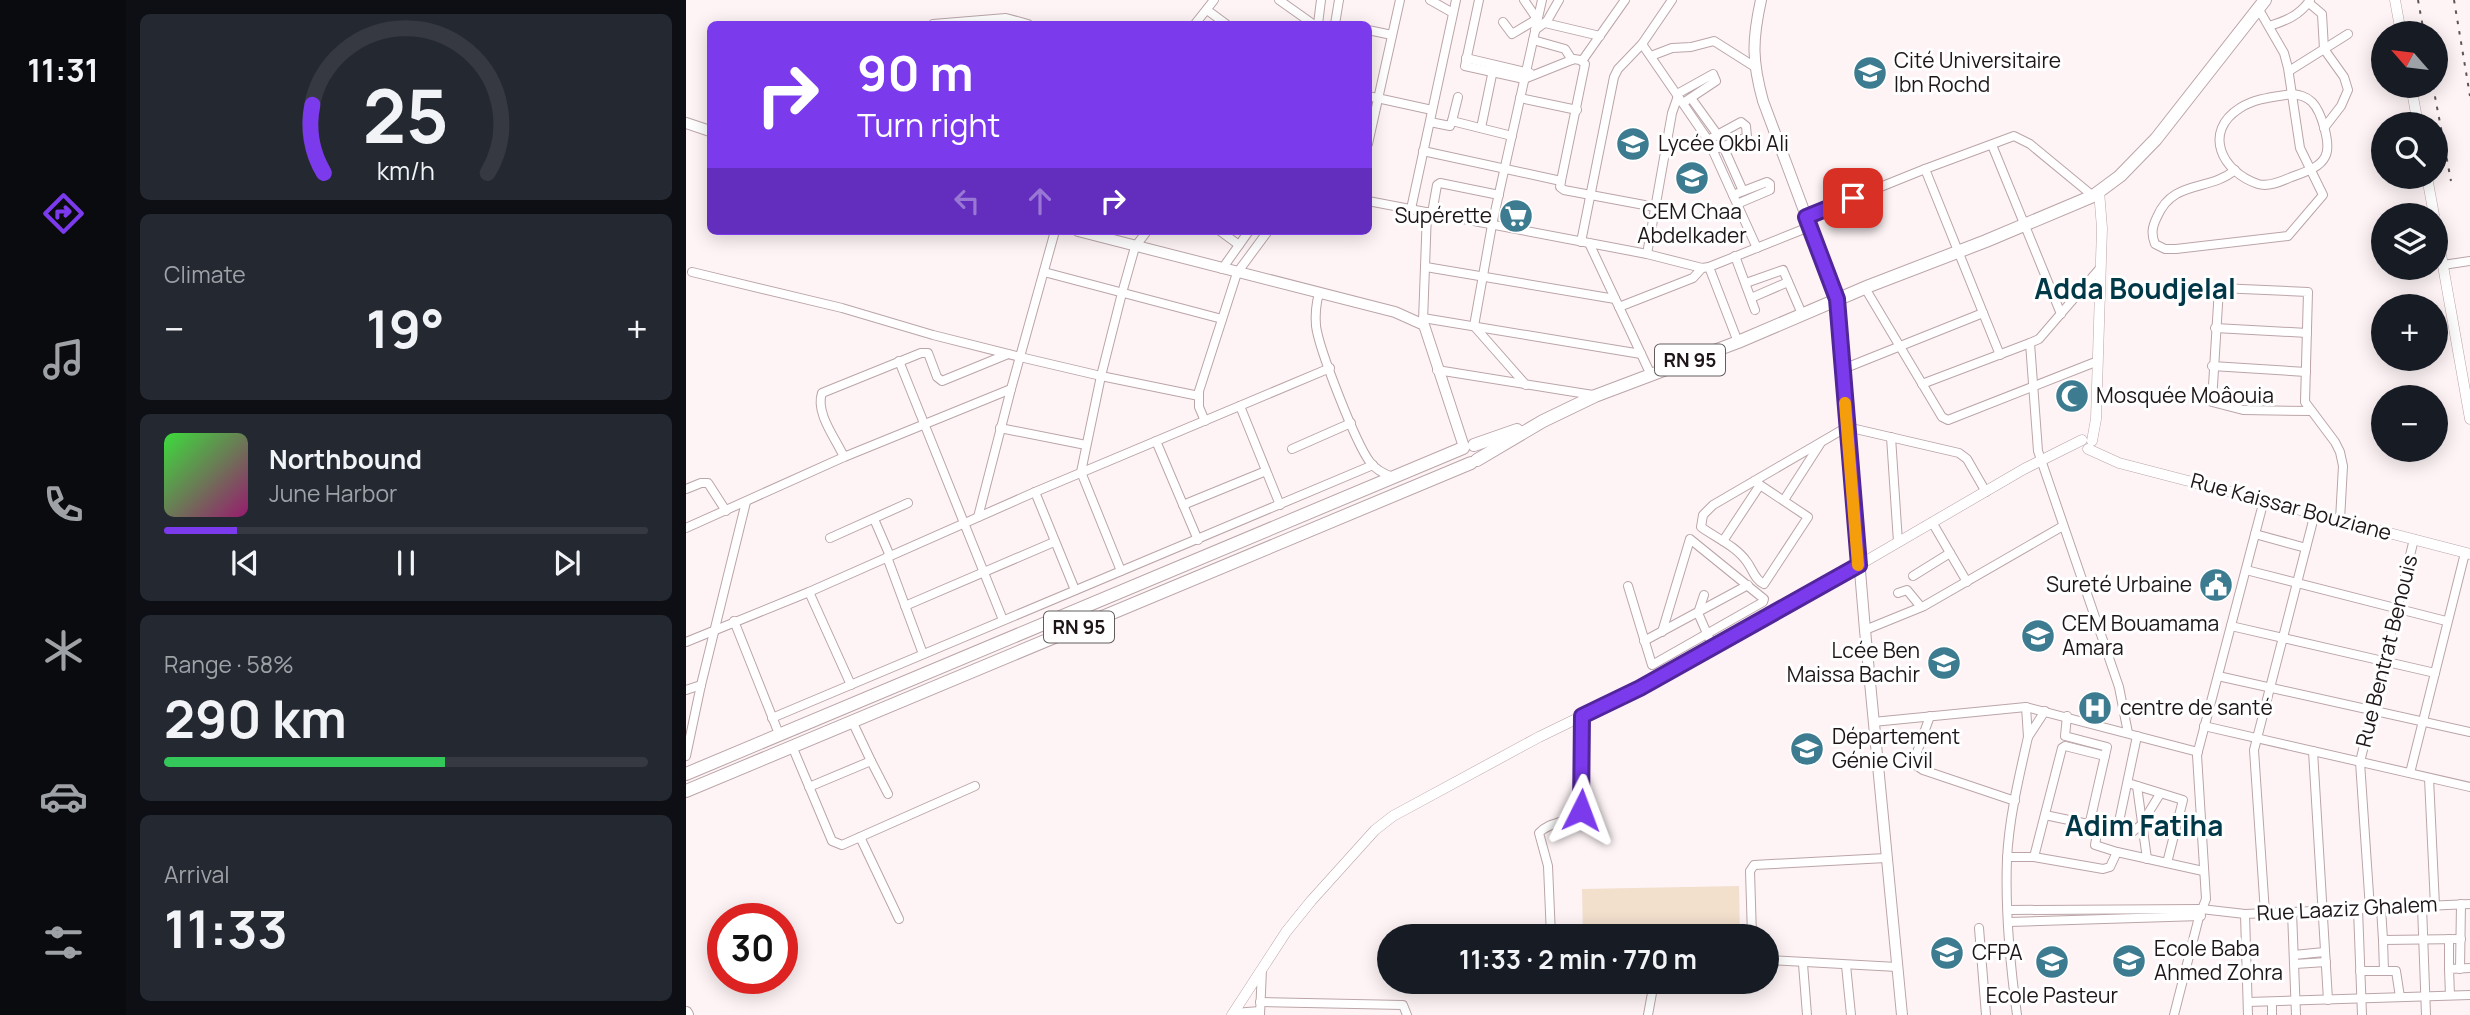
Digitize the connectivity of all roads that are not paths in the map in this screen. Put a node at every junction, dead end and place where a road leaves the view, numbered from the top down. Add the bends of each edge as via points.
1 (1214, 0) edge
2 (1279, 0) edge
3 (1321, 0) edge
4 (1339, 0) edge
5 (1400, 0) edge
6 (1430, 0) edge
7 (1455, 0) edge
8 (1479, 0) edge
9 (1524, 0) edge
10 (1542, 0) edge
11 (1559, 0) edge
12 (1672, 0) edge
13 (1761, 0) edge
14 (2395, 0) edge
15 (1621, 1) edge
16 (2310, 1) edge
17 (2262, 4) edge
18 (1207, 10) junction
19 (1453, 13) junction
20 (999, 21) edge
21 (1017, 21) edge
22 (1198, 21) edge
23 (1222, 21) edge
24 (1310, 21) edge
25 (1316, 21) edge
26 (1337, 21) edge
27 (1541, 21) junction
28 (2399, 21) edge
29 (1503, 22) dead end
30 (2269, 26) junction
31 (1372, 31) edge
32 (2348, 34) dead end
33 (1392, 35) junction
34 (1600, 36) junction
35 (1533, 40) junction
36 (1642, 44) junction
37 (2324, 49) junction
38 (1651, 56) junction
39 (1572, 60) junction
40 (1582, 61) junction
41 (1755, 67) junction
42 (1493, 68) junction
43 (2288, 71) junction
44 (1525, 75) junction
45 (2292, 94) junction
46 (1372, 97) edge
47 (1458, 97) dead end
48 (1520, 97) junction
49 (1683, 98) junction
50 (1379, 99) junction
51 (1432, 110) junction
52 (1577, 110) junction
53 (1452, 121) junction
54 (1430, 122) junction
55 (686, 123) edge
56 (1372, 128) edge
57 (1481, 128) junction
58 (2324, 128) junction
59 (707, 130) edge
60 (1717, 134) junction
61 (1512, 135) junction
62 (1708, 140) junction
63 (1992, 145) junction
64 (1723, 146) junction
65 (1713, 150) junction
66 (1423, 151) junction
67 (1504, 169) junction
68 (1925, 169) junction
69 (2310, 169) junction
70 (2235, 170) junction
71 (1561, 181) junction
72 (1743, 191) junction
73 (1590, 194) junction
74 (2096, 194) junction
75 (1499, 195) junction
76 (1733, 195) junction
77 (1372, 202) edge
78 (1737, 204) junction
79 (1655, 207) junction
80 (1411, 209) junction
81 (1429, 213) junction
82 (1807, 222) junction
83 (1492, 225) junction
84 (2025, 225) junction
85 (1054, 235) edge
86 (1092, 235) edge
87 (1144, 235) edge
88 (1225, 235) edge
89 (1246, 235) edge
90 (1265, 235) edge
91 (1585, 243) junction
92 (1239, 245) junction
93 (1135, 247) junction
94 (1757, 248) junction
95 (1958, 252) junction
96 (1647, 254) junction
97 (1735, 256) junction
98 (2470, 261) edge
99 (2448, 264) edge
100 (1426, 267) junction
101 (1706, 267) junction
102 (2101, 267) junction
103 (1222, 269) junction
104 (692, 272) dead end
105 (1044, 272) junction
106 (1237, 272) junction
107 (1482, 277) junction
108 (2446, 280) edge
109 (1788, 282) junction
110 (1746, 283) junction
111 (1865, 288) junction
112 (1122, 293) junction
113 (1319, 293) junction
114 (1751, 298) junction
115 (1837, 299) junction
116 (1617, 303) junction
117 (1755, 310) dead end
118 (1983, 313) junction
119 (1802, 314) junction
120 (2061, 314) junction
121 (1222, 319) junction
122 (1423, 321) junction
123 (1474, 326) junction
124 (2215, 328) junction
125 (2307, 333) junction
126 (1738, 342) junction
127 (2030, 343) junction
128 (1899, 346) junction
129 (1008, 354) junction
130 (1641, 354) junction
131 (2000, 355) junction
132 (1020, 357) junction
133 (899, 361) junction
134 (2098, 361) junction
135 (2212, 366) junction
136 (1330, 368) junction
137 (1843, 369) junction
138 (1437, 370) junction
139 (2306, 372) junction
140 (1651, 375) junction
141 (1101, 376) junction
142 (1922, 384) junction
143 (1526, 385) junction
144 (2034, 387) junction
145 (1011, 389) junction
146 (1199, 396) junction
147 (1595, 396) junction
148 (1240, 406) junction
149 (2311, 411) junction
150 (2470, 419) edge
151 (1205, 421) junction
152 (1543, 421) junction
153 (1351, 423) junction
154 (924, 426) junction
155 (1847, 426) junction
156 (1000, 428) junction
157 (1891, 437) junction
158 (1156, 441) junction
159 (1821, 443) junction
160 (2087, 444) junction
161 (1086, 445) junction
162 (1468, 446) junction
163 (1292, 449) dead end
164 (844, 457) junction
165 (2041, 460) junction
166 (1474, 461) junction
167 (1373, 465) junction
168 (1266, 471) junction
169 (1081, 472) junction
170 (1393, 477) junction
171 (1757, 483) junction
172 (686, 489) edge
173 (1035, 492) junction
174 (1986, 492) junction
175 (1784, 500) junction
176 (2264, 500) junction
177 (747, 502) junction
178 (908, 503) dead end
179 (1183, 505) junction
180 (1280, 505) junction
181 (726, 511) junction
182 (2315, 513) junction
183 (978, 517) junction
184 (874, 519) junction
185 (2340, 520) junction
186 (1933, 522) junction
187 (965, 523) junction
188 (2063, 526) junction
189 (686, 528) edge
190 (2255, 534) junction
191 (831, 538) dead end
192 (2414, 539) junction
193 (1198, 540) junction
194 (1723, 541) junction
195 (1054, 542) junction
196 (1898, 542) junction
197 (2306, 548) junction
198 (1950, 553) junction
199 (2468, 554) edge
200 (888, 557) junction
201 (1859, 565) junction
202 (2246, 570) junction
203 (1121, 571) junction
204 (985, 572) junction
205 (1913, 576) dead end
206 (1967, 582) junction
207 (2297, 584) junction
208 (1748, 585) junction
209 (1628, 586) dead end
210 (1075, 590) junction
211 (809, 592) junction
212 (1898, 593) dead end
213 (1704, 595) dead end
214 (905, 606) junction
215 (1921, 607) junction
216 (2397, 610) junction
217 (1698, 613) junction
218 (1003, 620) junction
219 (734, 621) junction
220 (2446, 621) junction
221 (2231, 626) junction
222 (714, 628) junction
223 (1865, 630) junction
224 (1662, 632) junction
225 (1708, 634) junction
226 (2282, 638) junction
227 (687, 639) edge
228 (1644, 642) junction
229 (1713, 647) junction
230 (923, 654) junction
231 (2385, 661) junction
232 (2435, 673) junction
233 (2218, 676) junction
234 (701, 685) junction
235 (851, 685) junction
236 (2270, 688) junction
237 (686, 690) edge
238 (2026, 707) junction
239 (2045, 711) junction
240 (2372, 711) junction
241 (1582, 716) junction
242 (1930, 716) junction
243 (2067, 716) junction
244 (772, 718) junction
245 (852, 721) junction
246 (1873, 722) junction
247 (2423, 722) junction
248 (2204, 726) junction
249 (2470, 732) edge
250 (2128, 733) junction
251 (779, 734) junction
252 (2137, 736) junction
253 (2028, 737) junction
254 (2257, 738) junction
255 (792, 746) junction
256 (2313, 751) junction
257 (2198, 752) junction
258 (686, 756) edge
259 (2105, 756) junction
260 (871, 761) junction
261 (2360, 762) junction
262 (686, 774) edge
263 (2410, 774) junction
264 (2429, 778) junction
265 (2133, 785) junction
266 (975, 786) dead end
267 (809, 787) junction
268 (2470, 787) edge
269 (686, 791) edge
270 (888, 794) dead end
271 (2160, 794) junction
272 (2015, 801) junction
273 (2045, 815) junction
274 (2141, 825) junction
275 (2093, 827) junction
276 (2117, 831) junction
277 (860, 837) junction
278 (2117, 852) junction
279 (2007, 857) junction
280 (1886, 858) junction
281 (2034, 858) junction
282 (2147, 859) junction
283 (2167, 863) junction
284 (2203, 871) junction
285 (2466, 904) edge
286 (2422, 906) junction
287 (2435, 906) junction
288 (2381, 908) junction
289 (2358, 909) junction
290 (2370, 909) junction
291 (2008, 910) junction
292 (2322, 911) junction
293 (2292, 912) junction
294 (2200, 913) junction
295 (2265, 913) junction
296 (2245, 914) junction
297 (899, 919) dead end
298 (2009, 922) junction
299 (1550, 924) edge
300 (1752, 924) edge
301 (1979, 929) dead end
302 (2424, 939) junction
303 (2449, 939) junction
304 (2461, 939) junction
305 (2383, 940) junction
306 (2324, 952) junction
307 (2294, 960) junction
308 (1779, 961) edge
309 (2326, 962) junction
310 (1803, 964) junction
311 (1846, 965) junction
312 (1896, 967) junction
313 (2470, 968) edge
314 (1262, 969) junction
315 (2449, 969) junction
316 (2460, 969) junction
317 (2360, 971) junction
318 (2384, 971) junction
319 (1651, 994) edge
320 (2470, 995) edge
321 (2426, 996) junction
322 (2450, 996) junction
323 (2400, 997) junction
324 (2361, 999) junction
325 (2328, 1000) junction
326 (2296, 1001) junction
327 (2248, 1002) junction
328 (2272, 1002) junction
329 (1341, 1003) junction
330 (1260, 1009) edge
331 (1233, 1014) edge
332 (1340, 1015) edge
333 (1407, 1015) edge
334 (1647, 1015) edge
335 (1807, 1015) edge
336 (1851, 1015) edge
337 (1902, 1015) edge
338 (1986, 1015) edge
339 (2017, 1015) edge
340 (2174, 1015) edge
341 (2248, 1015) edge
342 (2272, 1015) edge
343 (2297, 1015) edge
344 (2362, 1015) edge
345 (2426, 1015) edge

1 - 18 street
2 - 24 street
3 - 25 street
4 - 26 street
5 - 33 street
6 - 19 street
7 - 19 street
8 - 42 street via 1465,62
9 - 27 street
10 - 27 street
11 - 27 street
12 - 36 street
13 - 41 main road
14 - 28 street
15 - 34 street
16 - 30 street via 2290,19
16 - 37 street via 2322,14
17 - 30 street
17 - 74 main road via 2156,139
18 - 22 street
18 - 23 street
19 - 51 street
20 - 21 street
27 - 29 street via 1512,34
27 - 34 street
27 - 35 street
30 - 43 street
31 - 33 street
32 - 37 street
33 - 50 street
34 - 40 street
35 - 39 street via 1563,48
35 - 44 street
36 - 38 street
36 - 73 street via 1614,77
37 - 43 street
37 - 58 street via 2348,89
38 - 41 street via 1714,41
38 - 49 street
39 - 40 street
39 - 44 street via 1535,76
40 - 52 street via 1585,68
41 - 82 main road
42 - 44 street
42 - 57 street
43 - 45 street
44 - 48 street
45 - 58 street via 2312,102
45 - 69 street via 2300,148
45 - 70 street via 2250,103 2231,117 2219,144
46 - 50 street
47 - 53 street
48 - 52 street
48 - 61 street
49 - 60 street
49 - 62 street
49 - 79 street via 1672,113
50 - 51 street
50 - 56 street
51 - 54 street
52 - 71 street
53 - 54 street via 1450,126
53 - 57 street
54 - 66 street
55 - 59 main road
57 - 61 street
58 - 69 street via 2328,149 2321,163
60 - 62 street
60 - 64 street via 1741,122 1746,127 1748,136
61 - 67 street
62 - 65 street
63 - 68 street
63 - 74 street via 2018,136
63 - 84 street
64 - 65 street
64 - 72 street
65 - 76 street
66 - 67 street
66 - 80 street
67 - 71 street
67 - 75 street
68 - 82 street
68 - 95 street
69 - 70 street via 2265,185
69 - 70 street via 2323,194 2290,235 2165,249 2155,244 2152,231 2156,219 2174,195 2215,182
71 - 73 street via 1562,189
72 - 76 street
72 - 78 street via 1767,182 1771,188
73 - 79 street
73 - 91 street
74 - 84 main road
74 - 102 street via 2102,228
75 - 81 street via 1440,183
75 - 83 street
76 - 78 street
77 - 80 street
78 - 94 street
79 - 96 street
80 - 81 street
81 - 83 street
81 - 100 street
82 - 94 street
82 - 115 main road
83 - 91 street
83 - 107 street
84 - 95 main road
84 - 120 street
85 - 105 street
86 - 93 main road
87 - 93 street
88 - 92 street
89 - 92 street
90 - 106 street
91 - 96 street
91 - 116 street
92 - 103 street
93 - 103 main road
93 - 112 street
94 - 97 street
95 - 111 main road
95 - 118 street
96 - 101 street
97 - 101 street
97 - 110 street
98 - 99 street
100 - 107 street
100 - 122 street
101 - 116 street via 1693,278
101 - 126 street
102 - 120 street
102 - 134 street
103 - 106 main road
104 - 129 street via 842,307
105 - 112 street
105 - 132 street
106 - 113 main road
106 - 121 street
107 - 116 street
107 - 123 street
108 - 150 street
109 - 110 street via 1781,270
109 - 114 street
109 - 119 street
110 - 114 street
111 - 115 main road
111 - 128 street
112 - 121 street
112 - 141 street
113 - 122 main road
113 - 136 street via 1316,325
114 - 117 street
115 - 119 main road, RN 95
115 - 137 main road
116 - 130 street
118 - 128 street
118 - 131 street
119 - 126 main road, RN 95
120 - 127 street via 2038,341
121 - 146 street
122 - 123 street
122 - 138 main road
123 - 130 street
123 - 143 street
124 - 125 street
124 - 125 street via 2219,288 2282,290 2308,292
124 - 135 street
125 - 139 street
126 - 140 main road, RN 95
127 - 131 street
127 - 144 street
128 - 137 street
128 - 142 street
129 - 132 street
129 - 133 street via 942,381 928,353
130 - 140 street
131 - 142 street
132 - 141 street
132 - 145 street
133 - 154 street
133 - 164 street via 822,393 820,404
134 - 144 street
134 - 160 street via 2096,410
135 - 139 street
135 - 149 street via 2210,398 2214,405
136 - 148 street
136 - 153 street
137 - 155 main road
138 - 143 street
138 - 162 main road
139 - 149 street via 2305,402
140 - 147 main road, RN 95
141 - 146 street
141 - 161 street
142 - 144 street via 1942,418 1951,420
143 - 147 street
144 - 165 street
145 - 154 street
145 - 156 street
146 - 151 street
147 - 152 main road, RN 95
148 - 151 street
148 - 168 street
149 - 185 street via 2340,452
151 - 158 street
152 - 162 main road, RN 95
152 - 166 main road, RN 95
153 - 163 street
153 - 167 street
154 - 164 street
154 - 187 street
155 - 157 street
155 - 159 street
155 - 201 main road
156 - 161 street
156 - 183 street
157 - 174 street via 1963,456
157 - 196 street
158 - 169 street
158 - 179 street
159 - 171 street
159 - 175 street
160 - 165 street
160 - 176 street, Rue Kaissar Bouziane via 2112,460
161 - 169 street
162 - 166 main road via 1462,457
162 - 170 main road, RN 95
164 - 177 street
165 - 174 street
165 - 188 street
166 - 245 main road, RN 95
167 - 170 street
167 - 180 street
168 - 179 street
168 - 180 street
169 - 173 street
169 - 203 street
170 - 251 main road, RN 95
171 - 175 street
171 - 194 street
171 - 194 street via 1713,505 1703,515 1701,527
172 - 181 street via 708,483
173 - 183 street
173 - 195 street
174 - 186 street
175 - 194 street via 1807,519 1766,583 1760,583 1744,558
176 - 182 street, Rue Kaissar Bouziane
176 - 190 street
177 - 181 street
177 - 222 street
178 - 184 street
179 - 193 street
180 - 193 street
181 - 189 street
182 - 185 street, Rue Kaissar Bouziane
182 - 197 street
183 - 187 street
184 - 191 street
184 - 200 street
185 - 192 street, Rue Kaissar Bouziane
186 - 196 street
186 - 198 street
187 - 200 street
187 - 204 street
188 - 206 street
188 - 250 street via 2119,687
190 - 197 street
190 - 202 street
192 - 199 street, Rue Kaissar Bouziane
192 - 216 street, Rue Bentrat Benouis
193 - 203 street
195 - 204 street
195 - 210 street
196 - 201 street
197 - 207 street
198 - 205 street
198 - 206 street
199 - 220 street
200 - 211 street
200 - 214 street
201 - 223 main road
201 - 229 street
202 - 207 street
202 - 221 street
203 - 210 street
204 - 214 street
204 - 218 street
206 - 215 street
207 - 216 street
207 - 226 street
208 - 217 street
208 - 224 street via 1690,539
208 - 225 street via 1764,600
209 - 228 street
210 - 218 street
211 - 219 street
211 - 235 street
212 - 215 street via 1909,591
213 - 217 street
214 - 230 street
215 - 223 street
216 - 220 street
216 - 231 street, Rue Bentrat Benouis
217 - 224 street
217 - 225 street
218 - 230 street
219 - 222 street
219 - 244 street
220 - 232 street
221 - 226 street
221 - 233 street
222 - 227 street
222 - 234 street
223 - 246 main road
224 - 228 street
225 - 228 street via 1652,665
225 - 229 street
226 - 231 street
226 - 236 street
229 - 241 street
230 - 235 street
231 - 232 street
231 - 240 street, Rue Bentrat Benouis
232 - 247 street
233 - 236 street
233 - 248 street
234 - 237 street
234 - 258 street
235 - 244 street
236 - 240 street
236 - 254 street
238 - 239 street
238 - 242 street
238 - 253 street
239 - 243 street
239 - 253 street
240 - 247 street
240 - 261 street, Rue Bentrat Benouis
241 - 299 street via 1581,810 1539,833 1548,866
241 - 314 street via 1381,825 1311,901
242 - 246 street
242 - 272 street via 1916,755 1917,766
243 - 250 street
243 - 259 street via 2064,735 2106,746
244 - 251 street
245 - 255 main road, RN 95
245 - 260 street
246 - 280 main road
247 - 249 street
247 - 263 street
248 - 254 street
248 - 257 street
250 - 252 street
251 - 262 main road, RN 95
252 - 257 street
252 - 265 street
253 - 272 street
254 - 256 street
254 - 295 street via 2253,762
255 - 267 street
255 - 269 main road, RN 95
256 - 261 street
256 - 292 street
257 - 284 street
259 - 273 street via 2062,747
259 - 275 street
260 - 267 street
260 - 270 street
261 - 263 street
261 - 290 street, Rue Bentrat Benouis
263 - 264 street
264 - 268 street
264 - 287 street
265 - 271 street
265 - 274 street
265 - 276 street
266 - 277 street
267 - 277 street via 832,841 842,845
271 - 274 street
271 - 283 street via 2184,802
272 - 279 street
273 - 275 street
273 - 281 street
274 - 276 street via 2131,833
274 - 282 street
275 - 276 street
275 - 278 street via 2095,845
277 - 297 street
278 - 281 street via 2110,867 2103,869
278 - 282 street
279 - 281 street
279 - 291 street
280 - 300 street via 1754,865 1750,871
280 - 312 main road
282 - 283 street
283 - 284 street
284 - 294 street via 2206,899
285 - 287 street, Rue Laaziz Ghalem
285 - 304 street
286 - 287 street, Rue Laaziz Ghalem
286 - 288 street, Rue Laaziz Ghalem
286 - 302 street
288 - 290 street, Rue Laaziz Ghalem
288 - 305 street
289 - 290 street, Rue Laaziz Ghalem
289 - 292 street, Rue Laaziz Ghalem
289 - 317 street
291 - 294 street
291 - 298 street
292 - 293 street, Rue Laaziz Ghalem
292 - 306 street
293 - 295 street, Rue Laaziz Ghalem
293 - 307 street
294 - 296 street, Rue Laaziz Ghalem
294 - 298 street
294 - 340 street
295 - 296 street, Rue Laaziz Ghalem
296 - 327 street
298 - 339 street
301 - 338 street
302 - 303 street
302 - 305 street
302 - 321 street
303 - 304 street
303 - 315 street
304 - 316 street
305 - 318 street
306 - 307 street
306 - 309 street
307 - 309 street
307 - 326 street
308 - 310 street
309 - 325 street
310 - 311 street
310 - 335 street
311 - 312 street
311 - 336 street
312 - 337 main road
313 - 316 street
314 - 330 street
314 - 331 street
315 - 316 street
315 - 322 street
317 - 318 street
317 - 324 street
318 - 323 street via 2397,972
319 - 334 street
320 - 322 street
321 - 322 street
321 - 323 street
321 - 345 street
323 - 324 street
324 - 325 street
324 - 344 street
325 - 326 street
326 - 328 street
326 - 343 street
327 - 328 street
327 - 341 street
328 - 342 street
329 - 330 street
329 - 332 street
329 - 333 street via 1403,1005
330 - 331 street

